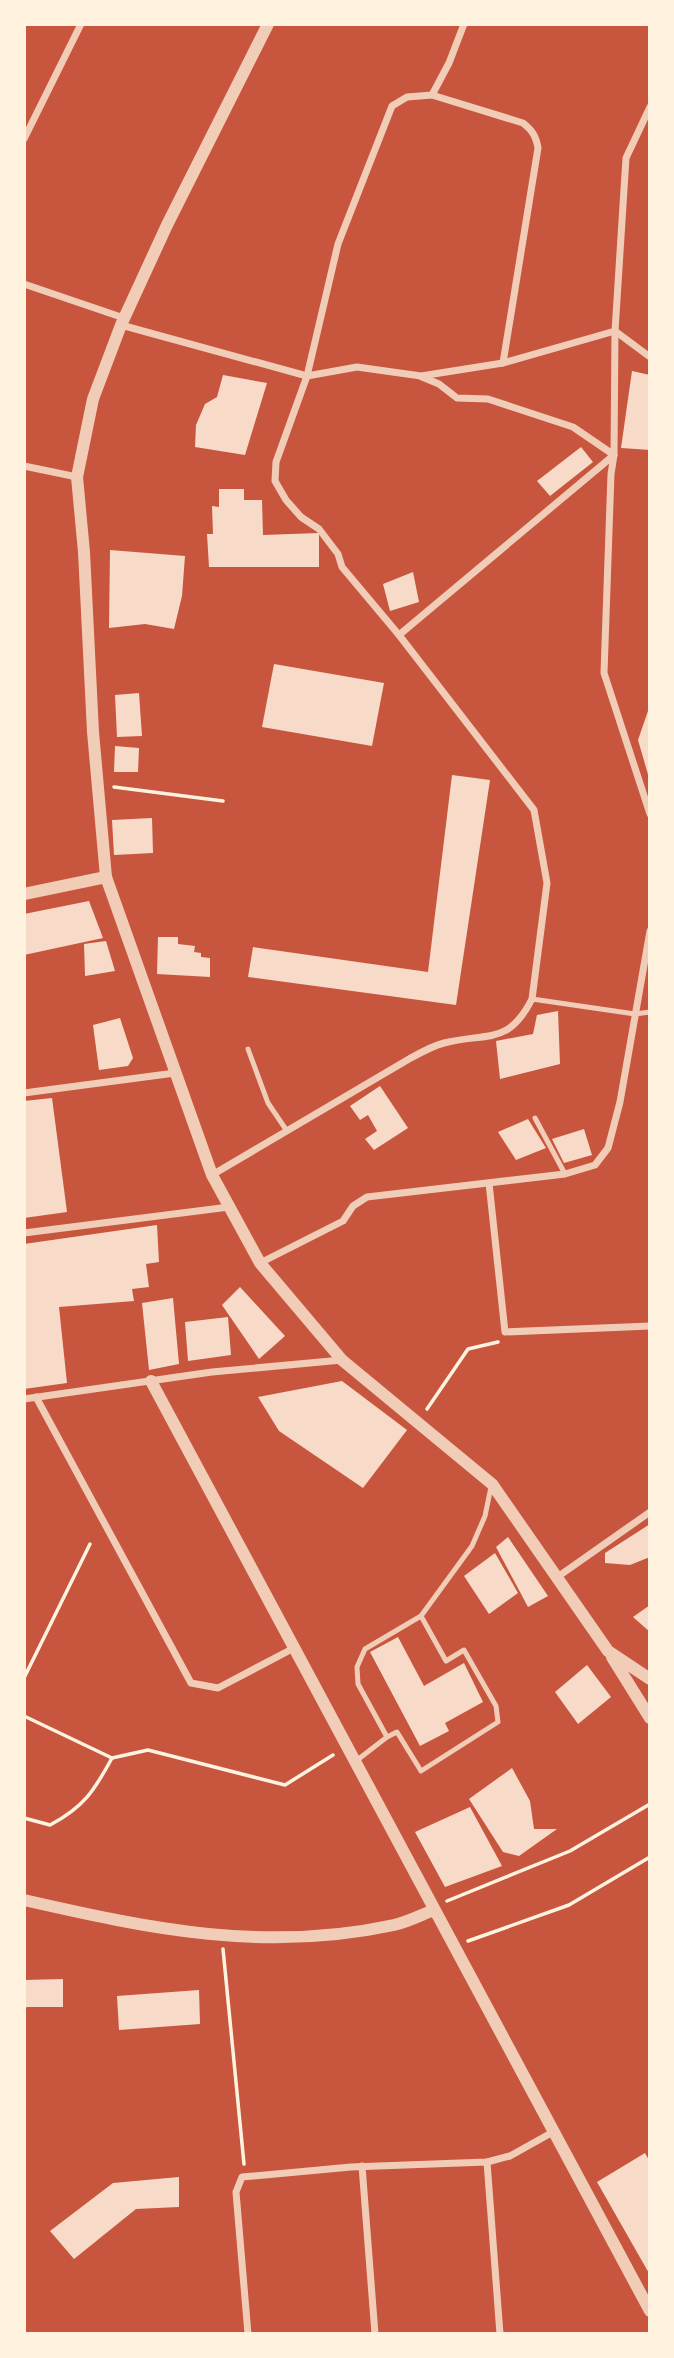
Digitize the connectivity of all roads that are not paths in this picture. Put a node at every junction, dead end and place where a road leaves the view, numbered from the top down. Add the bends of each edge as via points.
1 (81, 24) edge
2 (268, 24) edge
3 (464, 24) edge
4 (432, 95) junction
5 (649, 107) edge
6 (24, 139) edge
7 (24, 284) edge
8 (122, 321) junction
9 (615, 331) junction
10 (649, 357) edge
11 (503, 363) junction
12 (307, 376) junction
13 (421, 376) junction
14 (614, 455) junction
15 (24, 466) edge
16 (77, 477) junction
17 (399, 635) junction
18 (649, 814) edge
19 (106, 877) junction
20 (24, 894) edge
21 (649, 931) edge
22 (533, 999) junction
23 (649, 1012) edge
24 (635, 1014) junction
25 (248, 1049) dead end
26 (175, 1073) junction
27 (24, 1093) edge
28 (535, 1118) dead end
29 (287, 1131) junction
30 (565, 1174) junction
31 (212, 1175) junction
32 (489, 1182) junction
33 (229, 1207) junction
34 (24, 1233) edge
35 (260, 1263) junction
36 (649, 1326) edge
37 (342, 1360) junction
38 (150, 1381) junction
39 (36, 1397) junction
40 (24, 1399) edge
41 (492, 1484) junction
42 (649, 1512) edge
43 (555, 1578) junction
44 (421, 1616) junction
45 (293, 1648) junction
46 (608, 1651) junction
47 (649, 1679) edge
48 (649, 1718) edge
49 (387, 1737) junction
50 (355, 1762) junction
51 (24, 1900) edge
52 (433, 1909) junction
53 (553, 2132) junction
54 (487, 2162) junction
55 (362, 2166) junction
56 (649, 2309) edge
57 (248, 2333) edge
58 (375, 2333) edge
59 (500, 2333) edge

1 - 6 street
2 - 8 street
3 - 4 street via 450,64
4 - 11 street via 523,123 536,137 538,148
4 - 12 street via 407,97 393,106 338,244
5 - 9 street via 626,158
7 - 8 street
8 - 12 street
8 - 16 street via 93,399
9 - 10 street
9 - 11 street
9 - 14 street
11 - 13 street
12 - 13 street via 356,366
12 - 17 street via 279,448 275,481 301,517 319,529 342,567
13 - 14 street via 457,398 488,399 573,427
14 - 17 street
14 - 18 street via 604,673
15 - 16 street
16 - 19 street
17 - 22 street via 534,810 547,883
19 - 20 street
19 - 26 street
21 - 24 street
22 - 24 lane
22 - 29 street via 506,1032 441,1044
23 - 24 lane
24 - 30 street via 608,1148 595,1165
25 - 29 lane via 268,1103
26 - 27 street
26 - 31 street
28 - 30 lane
29 - 31 street
30 - 32 street
31 - 33 street
32 - 35 street via 367,1197 342,1221
32 - 36 street via 505,1332
33 - 34 street
33 - 35 street
35 - 37 street
37 - 38 street
37 - 41 street
38 - 39 street
38 - 45 street
39 - 40 street
39 - 45 street via 191,1683 218,1688
41 - 43 street
41 - 44 lane via 472,1546
42 - 43 street
43 - 46 street
44 - 49 lane via 365,1649 357,1667 358,1684
44 - 49 lane via 446,1661 464,1650 496,1706 498,1722 421,1771 397,1732
45 - 50 street
46 - 47 street
46 - 48 street
49 - 50 lane
50 - 52 street
51 - 52 street via 222,1936 317,1938 396,1925
52 - 53 street
53 - 54 street via 510,2156
53 - 56 street
54 - 55 street
54 - 59 street
55 - 57 street via 242,2178 236,2192
55 - 58 street

